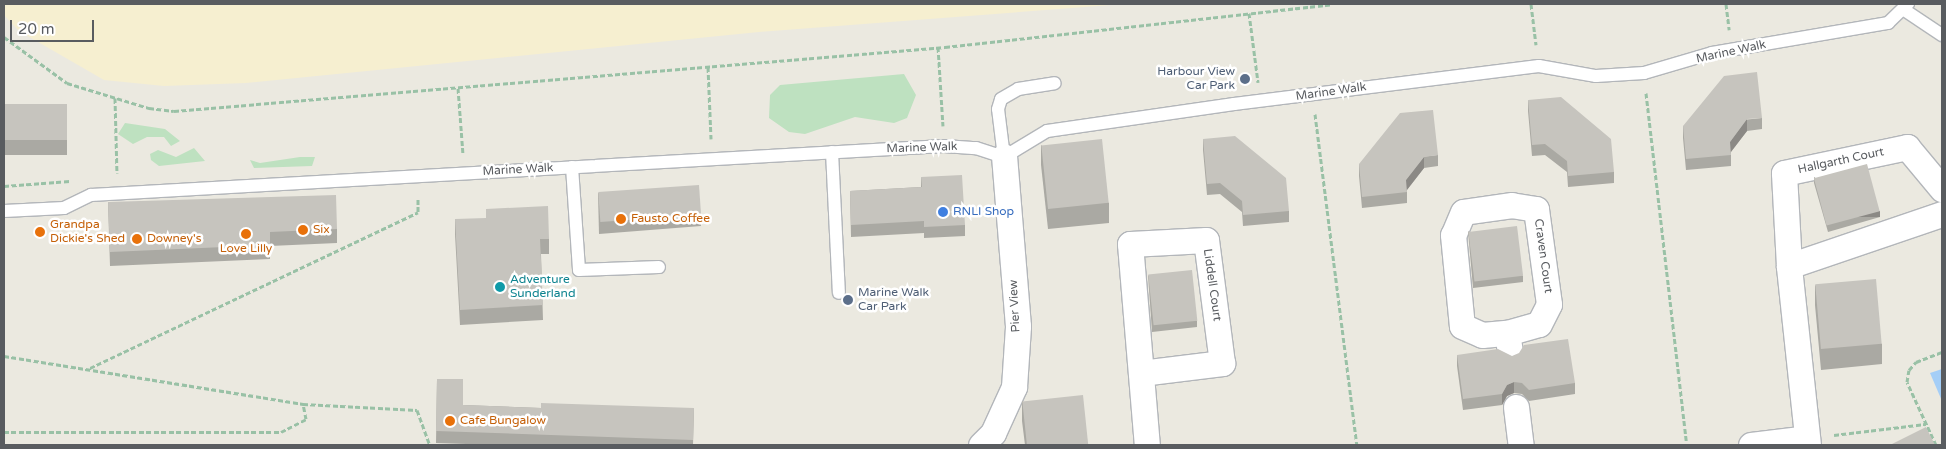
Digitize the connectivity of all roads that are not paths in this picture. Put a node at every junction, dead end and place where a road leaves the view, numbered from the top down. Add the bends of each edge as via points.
1 (1906, 6) edge
2 (1942, 36) edge
3 (1055, 83) dead end
4 (832, 152) junction
5 (1004, 157) junction
6 (572, 167) junction
7 (1942, 189) edge
8 (4, 211) edge
9 (1942, 214) edge
10 (659, 266) dead end
11 (1789, 266) junction
12 (839, 293) dead end
13 (1508, 343) joint
14 (1141, 373) junction
15 (1516, 407) dead end
16 (1808, 442) edge
17 (982, 445) edge
18 (1147, 445) edge
19 (1521, 445) edge
20 (1751, 445) edge

1 - 2 lane
1 - 5 lane, Marine Walk via 1888,23 1731,50 1644,73 1596,76 1539,66 1261,101 1047,131
3 - 5 lane via 1018,90 1001,99 998,109
4 - 5 lane, Marine Walk via 944,146 976,148
4 - 6 lane, Marine Walk
4 - 12 lane
5 - 17 street, Pier View via 1018,326 1014,387 993,433
6 - 8 lane, Marine Walk via 91,195 64,208
6 - 10 lane via 579,270
7 - 11 street, Hallgarth Court via 1907,147 1784,173
9 - 11 street
11 - 16 street, Hallgarth Court
13 - 13 street, Craven Court via 1462,326 1453,235 1463,212 1512,205 1536,209 1549,304 1539,324
14 - 14 street, Liddell Court via 1130,244 1206,240 1222,363
14 - 18 street, Liddell Court
15 - 19 street
16 - 20 street

